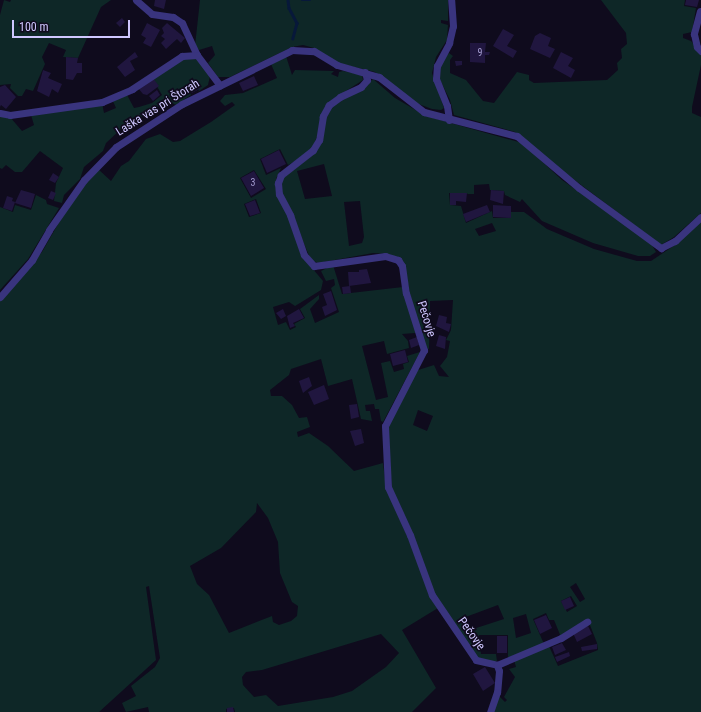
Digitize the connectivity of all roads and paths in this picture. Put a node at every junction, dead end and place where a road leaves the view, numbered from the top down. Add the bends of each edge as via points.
1 (136, 0) edge
2 (451, 0) edge
3 (700, 11) dead end
4 (701, 51) edge
5 (197, 55) junction
6 (365, 72) junction
7 (220, 85) junction
8 (0, 113) edge
9 (449, 120) junction
10 (701, 217) edge
11 (0, 297) edge
12 (587, 622) dead end
13 (497, 665) junction
14 (490, 712) edge

1 - 5 street, Laška vas pri Štorah via 152,14 173,17 182,23
2 - 9 street via 453,26 449,43 436,66 436,79 447,106
3 - 4 street via 694,34 697,47
5 - 7 street, Laška vas pri Štorah
5 - 8 street via 182,56 132,89 102,102 10,115
6 - 7 street via 337,65 314,51 298,49
6 - 9 street via 379,77 424,112
6 - 13 street, Pečovje via 367,80 361,87 340,96 329,105 319,140 313,150 281,175 278,183 279,194 292,220 304,255 314,266 385,256 398,260 402,266 406,293 424,350 385,426 388,487 432,596 476,660
7 - 11 street, Laška vas pri Štorah via 182,104 116,147 84,180 49,230 32,260
9 - 10 street via 517,136 579,188 661,248 675,241
12 - 13 street via 561,638
13 - 14 street via 497,692

